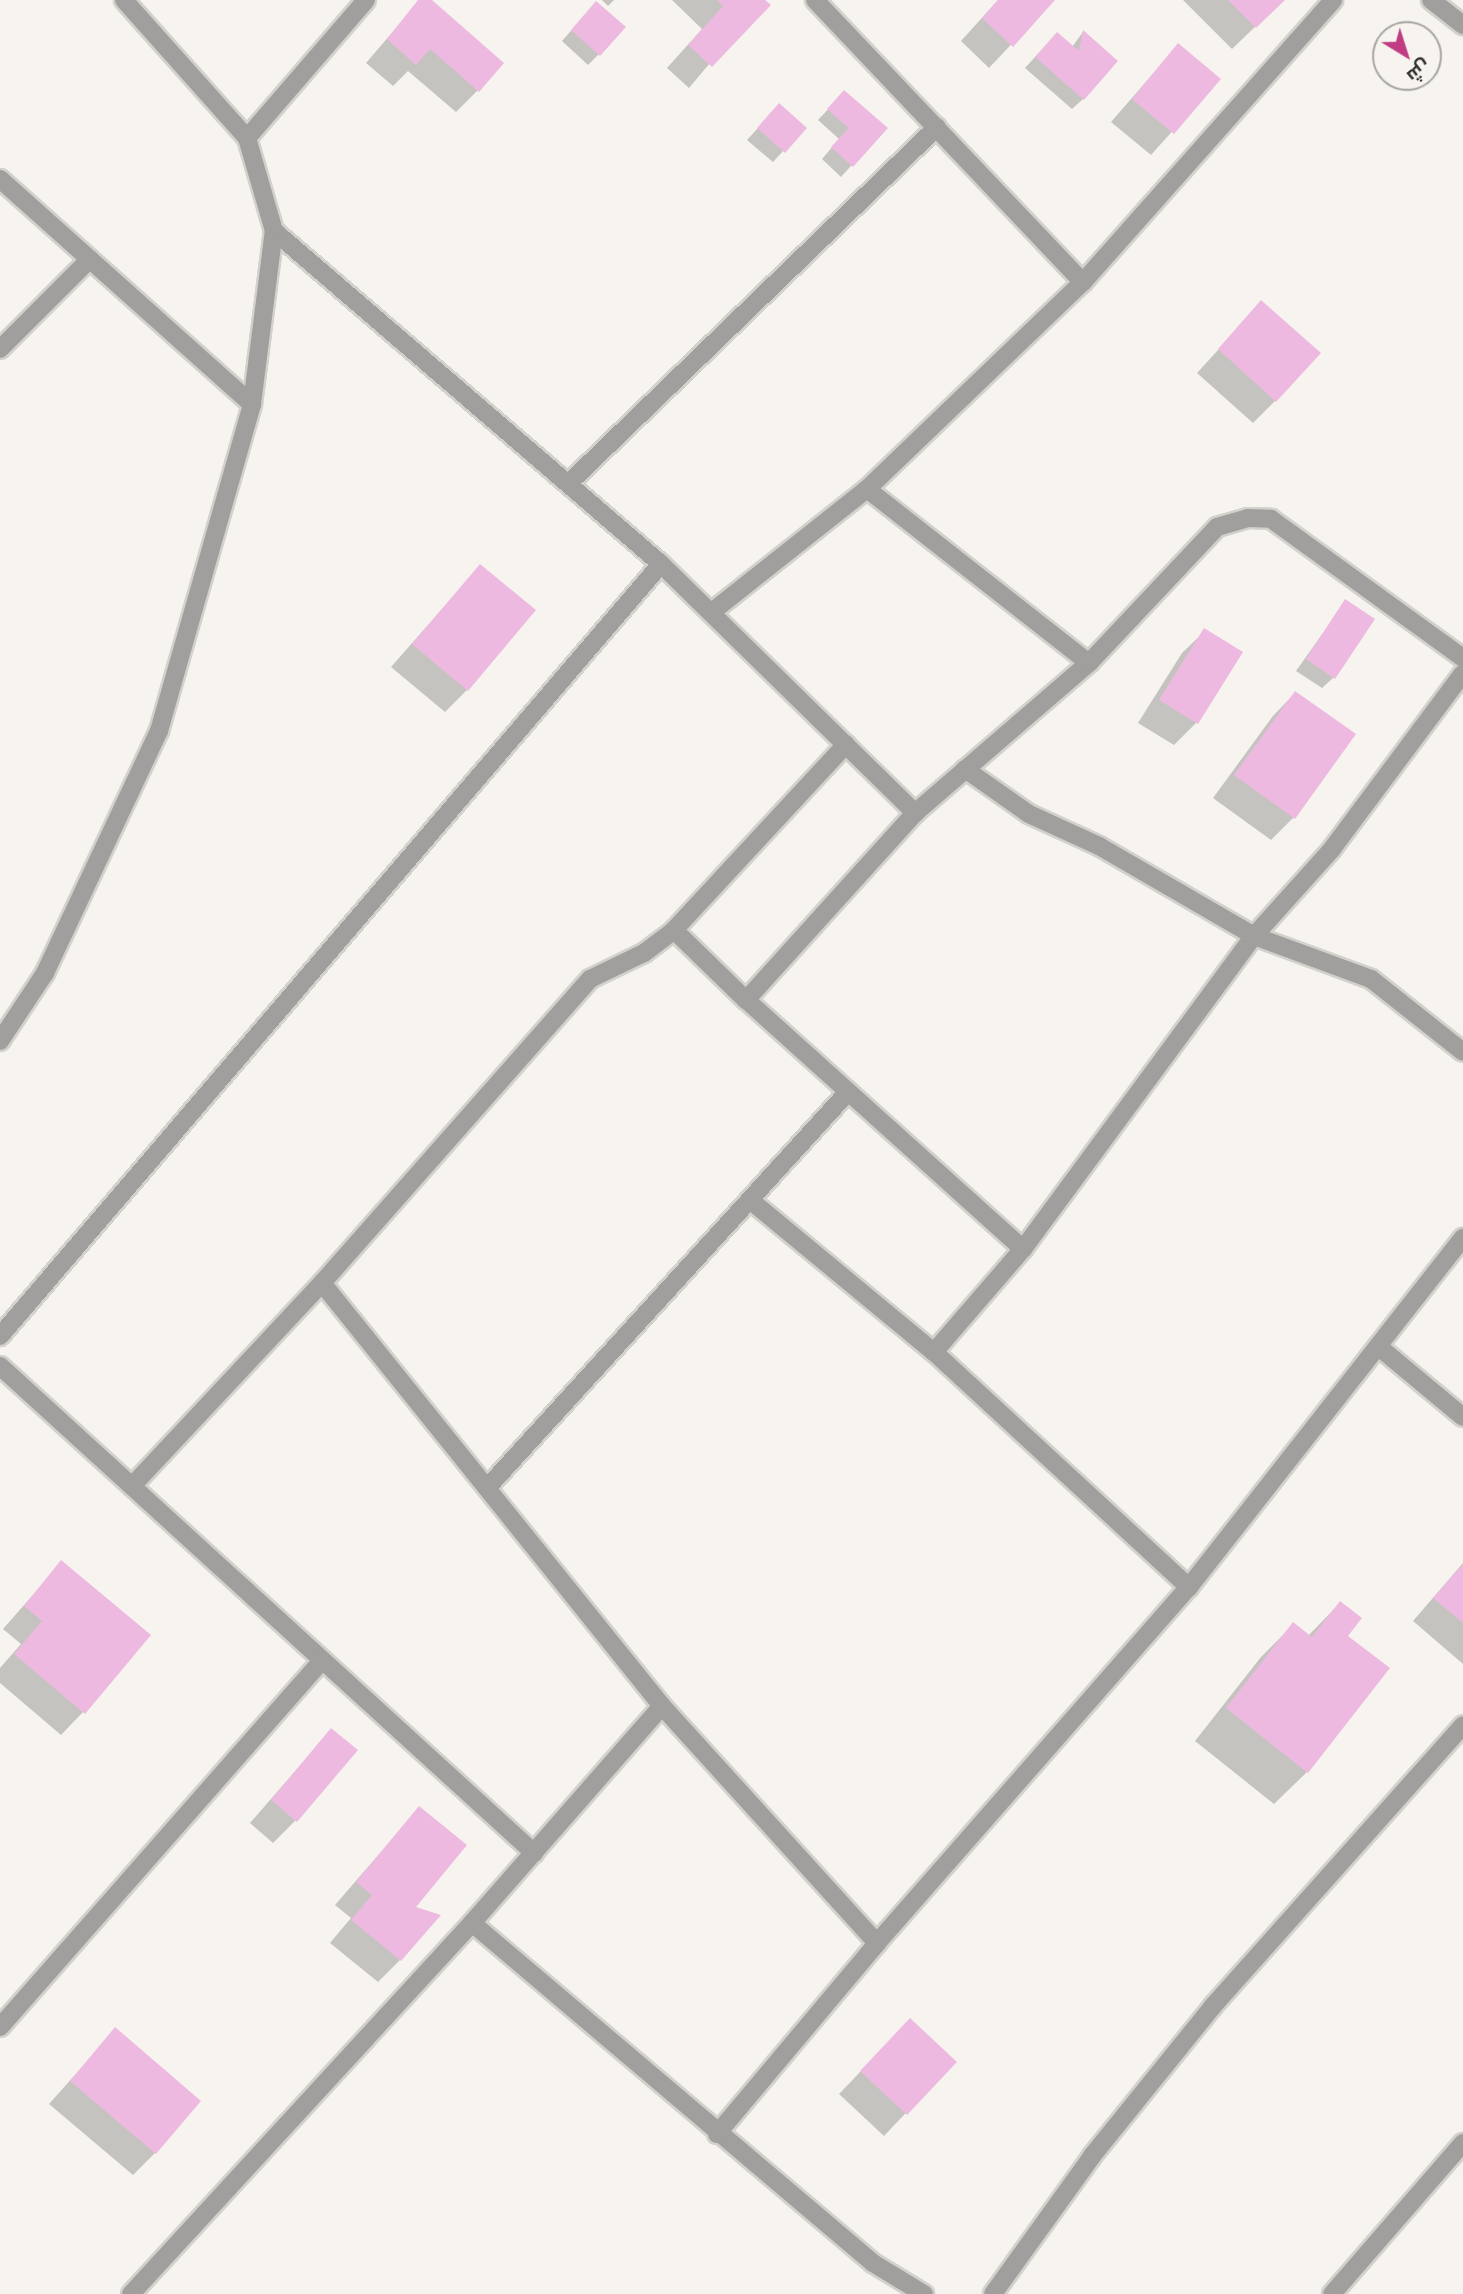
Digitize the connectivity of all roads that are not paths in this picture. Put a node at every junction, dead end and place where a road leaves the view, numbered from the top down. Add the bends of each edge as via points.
1 (124, 0) edge
2 (366, 0) edge
3 (815, 0) edge
4 (1334, 0) edge
5 (1431, 0) edge
6 (1463, 25) edge
7 (937, 127) junction
8 (247, 138) junction
9 (0, 179) edge
10 (274, 231) junction
11 (90, 259) junction
12 (1083, 282) junction
13 (0, 349) edge
14 (252, 404) junction
15 (568, 484) junction
16 (867, 489) junction
17 (661, 564) junction
18 (713, 611) junction
19 (1463, 658) edge
20 (1089, 663) junction
21 (1463, 673) edge
22 (846, 744) junction
23 (965, 769) junction
24 (915, 813) junction
25 (674, 930) junction
26 (1254, 936) junction
27 (746, 1000) junction
28 (0, 1041) edge
29 (1463, 1052) edge
30 (847, 1093) junction
31 (750, 1200) junction
32 (1463, 1238) edge
33 (1023, 1249) junction
34 (322, 1283) junction
35 (0, 1336) edge
36 (1380, 1347) junction
37 (934, 1352) junction
38 (0, 1366) edge
39 (1463, 1417) edge
40 (132, 1486) junction
41 (487, 1488) junction
42 (1189, 1587) junction
43 (322, 1661) junction
44 (662, 1706) junction
45 (1463, 1725) edge
46 (534, 1853) junction
47 (472, 1923) junction
48 (877, 1942) junction
49 (0, 2027) edge
50 (718, 2134) junction
51 (1463, 2143) edge
52 (131, 2294) edge
53 (923, 2294) edge
54 (993, 2294) edge
55 (1332, 2294) edge

1 - 8 street
2 - 8 street
3 - 7 street
4 - 12 street
5 - 6 street
7 - 12 street
7 - 15 street
8 - 10 street
9 - 11 street
10 - 14 street
10 - 15 street
11 - 13 street
11 - 14 street
12 - 16 street
14 - 28 street via 159,731 45,973
15 - 17 street
16 - 18 street
16 - 20 street
17 - 18 street
17 - 35 street
18 - 22 street
19 - 20 street via 1271,519 1248,518 1217,527
20 - 23 street
21 - 26 street via 1332,849
22 - 24 street
22 - 25 street
23 - 24 street
23 - 26 street via 1029,814 1099,846
24 - 27 street
25 - 27 street
25 - 34 street via 644,953 590,979
26 - 29 street via 1371,979
26 - 33 street
27 - 30 street
30 - 31 street
30 - 33 street
31 - 37 street
31 - 41 street
32 - 36 street
33 - 37 street
34 - 40 street
34 - 41 street
36 - 39 street
36 - 42 street
37 - 42 street
38 - 40 street
40 - 43 street
41 - 44 street
42 - 48 street
43 - 46 street
43 - 49 street
44 - 46 street
44 - 48 street
45 - 54 street via 1213,2006 1092,2156
46 - 47 street
47 - 50 street
47 - 52 street
48 - 50 street
50 - 53 street via 873,2263
51 - 55 street

